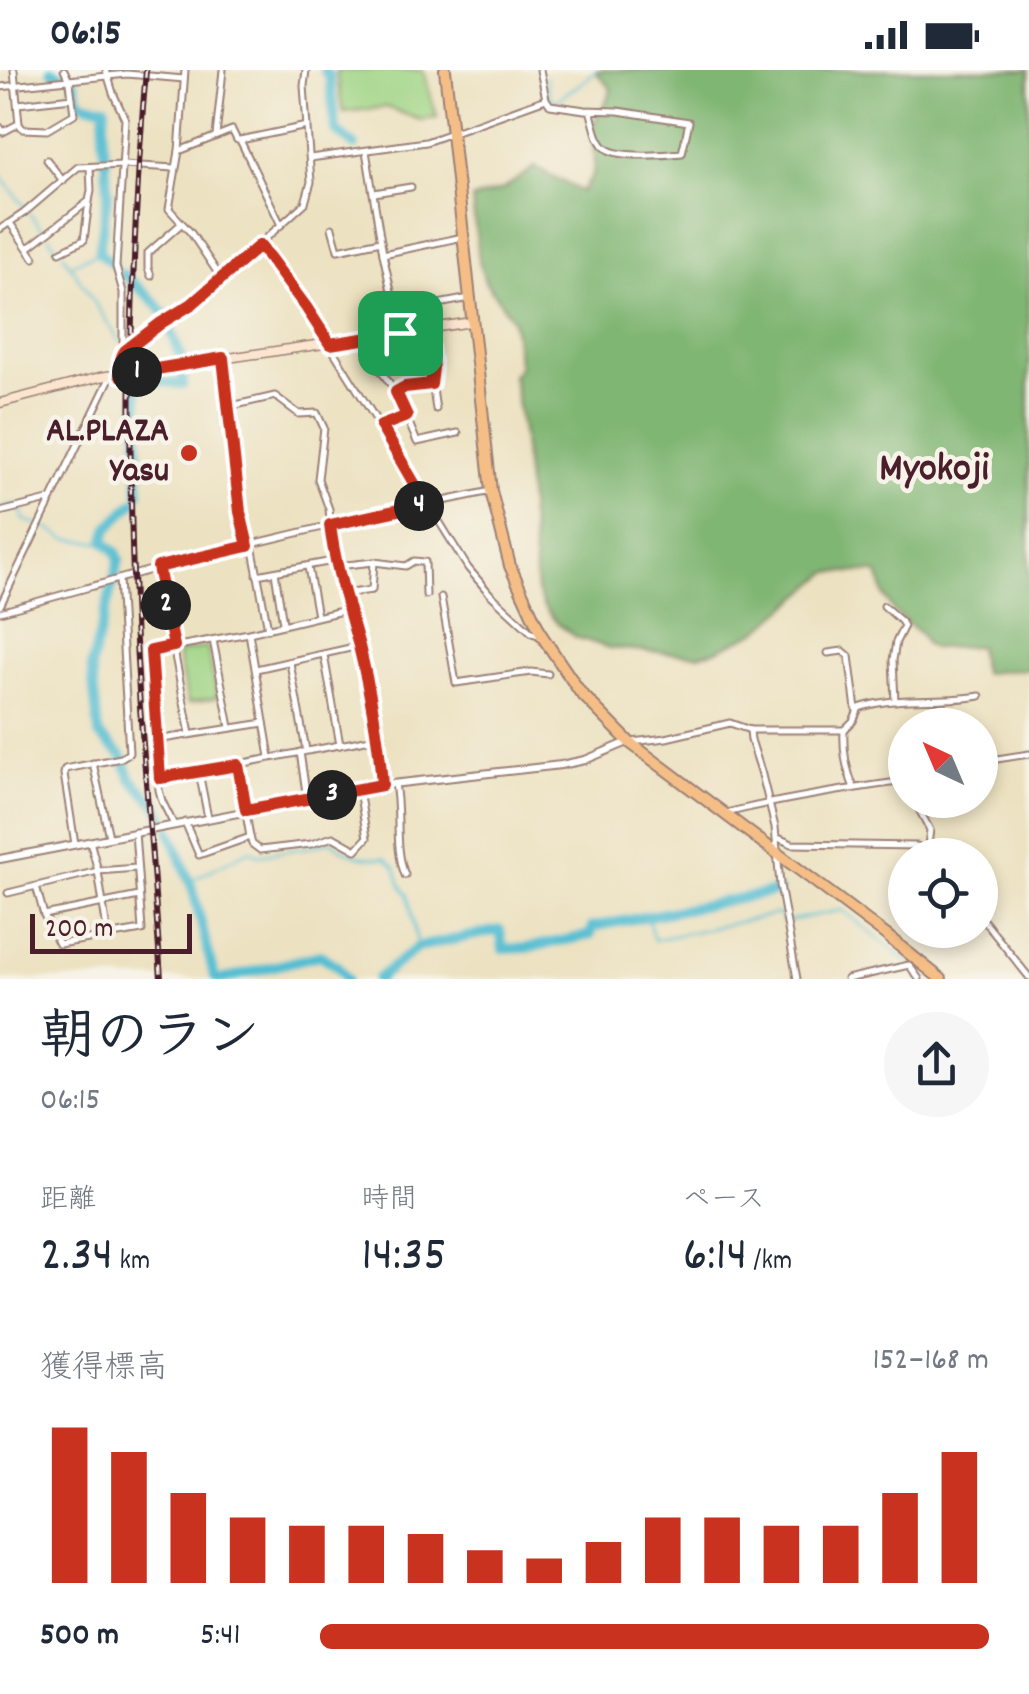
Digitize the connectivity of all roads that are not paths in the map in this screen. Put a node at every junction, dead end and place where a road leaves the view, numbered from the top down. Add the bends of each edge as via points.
1 (14, 70) edge
2 (185, 70) edge
3 (223, 70) edge
4 (306, 70) edge
5 (445, 70) edge
6 (540, 70) edge
7 (107, 73) edge
8 (87, 74) edge
9 (68, 78) edge
10 (184, 79) junction
11 (16, 85) junction
12 (0, 87) edge
13 (72, 98) junction
14 (546, 99) junction
15 (18, 104) junction
16 (590, 110) junction
17 (19, 124) junction
18 (307, 126) junction
19 (0, 127) edge
20 (452, 132) junction
21 (216, 136) junction
22 (240, 140) junction
23 (179, 151) junction
24 (366, 151) junction
25 (310, 158) junction
26 (47, 160) dead end
27 (123, 165) junction
28 (90, 166) junction
29 (176, 168) junction
30 (63, 180) junction
31 (411, 188) dead end
32 (374, 193) junction
33 (89, 201) junction
34 (10, 223) junction
35 (182, 223) junction
36 (282, 225) junction
37 (332, 228) dead end
38 (0, 229) edge
39 (463, 237) junction
40 (381, 241) junction
41 (260, 245) junction
42 (28, 248) junction
43 (60, 252) dead end
44 (384, 254) junction
45 (34, 258) dead end
46 (152, 276) dead end
47 (221, 278) junction
48 (470, 298) junction
49 (396, 312) junction
50 (472, 322) junction
51 (428, 329) junction
52 (400, 333) junction
53 (371, 338) junction
54 (330, 344) junction
55 (122, 354) junction
56 (223, 358) junction
57 (115, 375) junction
58 (431, 384) junction
59 (396, 392) junction
60 (0, 403) edge
61 (227, 407) junction
62 (436, 409) dead end
63 (407, 416) junction
64 (381, 426) junction
65 (458, 433) dead end
66 (491, 491) junction
67 (52, 499) junction
68 (426, 504) junction
69 (0, 512) edge
70 (330, 525) junction
71 (250, 546) junction
72 (374, 562) junction
73 (336, 563) junction
74 (308, 566) junction
75 (158, 567) junction
76 (275, 572) junction
77 (257, 575) junction
78 (119, 578) junction
79 (344, 594) junction
80 (426, 596) dead end
81 (441, 597) dead end
82 (884, 606) dead end
83 (0, 609) edge
84 (348, 610) junction
85 (317, 616) junction
86 (284, 624) junction
87 (268, 628) junction
88 (248, 633) junction
89 (542, 636) junction
90 (214, 640) junction
91 (174, 646) junction
92 (359, 646) junction
93 (828, 652) dead end
94 (324, 655) junction
95 (290, 663) junction
96 (256, 670) junction
97 (548, 674) dead end
98 (980, 696) dead end
99 (895, 701) junction
100 (857, 711) junction
101 (264, 723) junction
102 (230, 728) junction
103 (750, 730) junction
104 (844, 730) junction
105 (190, 734) junction
106 (376, 738) junction
107 (156, 740) junction
108 (629, 742) junction
109 (340, 745) junction
110 (303, 751) junction
111 (1029, 754) edge
112 (270, 757) junction
113 (998, 760) edge
114 (93, 763) junction
115 (238, 765) junction
116 (199, 771) junction
117 (160, 778) junction
118 (395, 784) junction
119 (888, 784) edge
120 (382, 785) junction
121 (854, 788) junction
122 (359, 790) junction
123 (307, 800) junction
124 (769, 802) junction
125 (246, 810) junction
126 (728, 815) junction
127 (208, 818) junction
128 (185, 822) junction
129 (174, 824) junction
130 (134, 832) junction
131 (109, 837) junction
132 (250, 837) junction
133 (776, 837) junction
134 (90, 842) junction
135 (75, 844) junction
136 (888, 844) edge
137 (776, 852) junction
138 (0, 859) edge
139 (137, 868) junction
140 (98, 871) junction
141 (405, 875) dead end
142 (36, 886) junction
143 (8, 894) dead end
144 (139, 896) junction
145 (102, 903) junction
146 (44, 915) junction
147 (108, 937) junction
148 (998, 938) edge
149 (1029, 977) edge
150 (796, 979) edge
151 (847, 979) edge
152 (919, 979) edge
153 (940, 979) edge

1 - 11 street
2 - 10 street
3 - 21 street
4 - 18 street
5 - 20 highway
6 - 14 street
7 - 8 street
7 - 10 street
7 - 27 street via 126,119
8 - 9 street
9 - 11 street
9 - 13 street
10 - 23 street
11 - 12 street
11 - 15 street
13 - 15 street
13 - 17 street via 74,114 48,130
14 - 16 street
14 - 20 street
15 - 17 street
16 - 16 street via 689,122 682,153 606,149
17 - 19 street via 4,132
18 - 22 street
18 - 25 street
20 - 24 street
20 - 39 highway
21 - 22 street via 232,130
21 - 23 street
22 - 36 street
23 - 29 street
24 - 25 street
24 - 32 street
25 - 36 street via 307,198
26 - 30 street
27 - 28 street
27 - 29 street
27 - 55 street via 116,268
28 - 30 street
28 - 33 street
29 - 35 street via 169,209
30 - 34 street
31 - 32 street
32 - 40 street
33 - 42 street
33 - 43 street via 84,240
34 - 38 street
34 - 42 street
35 - 46 street via 148,253
35 - 47 street
36 - 41 street
37 - 40 street via 338,250
39 - 44 street
39 - 48 highway
40 - 44 street
41 - 47 street
41 - 54 street
42 - 45 street
44 - 49 street
47 - 55 street
48 - 49 street
48 - 50 highway
49 - 52 street
50 - 51 main road
50 - 66 highway
51 - 52 main road
51 - 58 street
52 - 53 main road
53 - 54 main road
53 - 59 street via 376,364
54 - 56 main road
54 - 64 street
55 - 57 street
56 - 57 main road
56 - 61 street
57 - 60 main road
57 - 67 street
58 - 59 street
58 - 62 street
59 - 63 street
61 - 70 street via 275,396 299,414 317,413 324,428 318,479
61 - 71 street
63 - 64 street
63 - 65 street via 417,442
64 - 68 street
66 - 68 street
66 - 89 highway via 510,566
67 - 69 street
67 - 83 street
68 - 70 street
68 - 89 street via 476,579
70 - 71 street
70 - 73 street
71 - 75 street
71 - 77 street
72 - 73 street
72 - 79 street via 372,590
72 - 80 street via 425,562
73 - 74 street
73 - 79 street
74 - 76 street
74 - 85 street
75 - 78 street
75 - 91 street
76 - 77 street
76 - 86 street
77 - 87 street
78 - 83 street
78 - 114 street via 128,754
79 - 84 street
81 - 97 street via 456,683
82 - 99 street via 904,626 893,660
84 - 85 street
84 - 92 street
85 - 86 street
86 - 87 street
87 - 88 street
88 - 90 street
88 - 96 street
89 - 108 highway via 580,692
90 - 91 street
90 - 102 street
91 - 105 street
91 - 107 street via 151,651
92 - 94 street
92 - 106 street
93 - 100 street via 849,656
94 - 95 street
94 - 109 street
95 - 96 street
95 - 110 street
96 - 101 street
98 - 99 street
99 - 100 street
100 - 104 street
101 - 102 street
101 - 112 street
102 - 105 street
103 - 104 street
103 - 108 street via 730,723
103 - 124 street
104 - 121 street
105 - 107 street
106 - 109 street
106 - 120 street
107 - 117 street
108 - 118 street via 561,765
108 - 126 highway
109 - 110 street
110 - 112 street
110 - 123 street
111 - 113 street
112 - 115 street
114 - 131 street
114 - 135 street via 64,774
115 - 116 street
115 - 125 street
116 - 117 street
116 - 127 street
117 - 129 street
118 - 120 street
118 - 141 street
119 - 121 street
120 - 122 street
121 - 124 street
122 - 123 street
122 - 132 street via 367,838 356,850 333,837 260,850
123 - 125 street
124 - 126 street
124 - 133 street
125 - 127 street
125 - 132 street
126 - 137 highway
127 - 128 street
128 - 129 street
128 - 132 street via 200,855
129 - 130 street
130 - 131 street
130 - 139 street
131 - 134 street
133 - 136 street via 792,844
133 - 137 street
134 - 135 street
134 - 140 street
135 - 138 street
137 - 150 street
137 - 153 highway
139 - 140 street
139 - 144 street
140 - 142 street
140 - 145 street
142 - 143 street
142 - 146 street
144 - 145 street
144 - 147 street via 142,930
145 - 146 street
145 - 147 street
146 - 147 street via 60,944
148 - 149 street
151 - 152 street via 909,965

